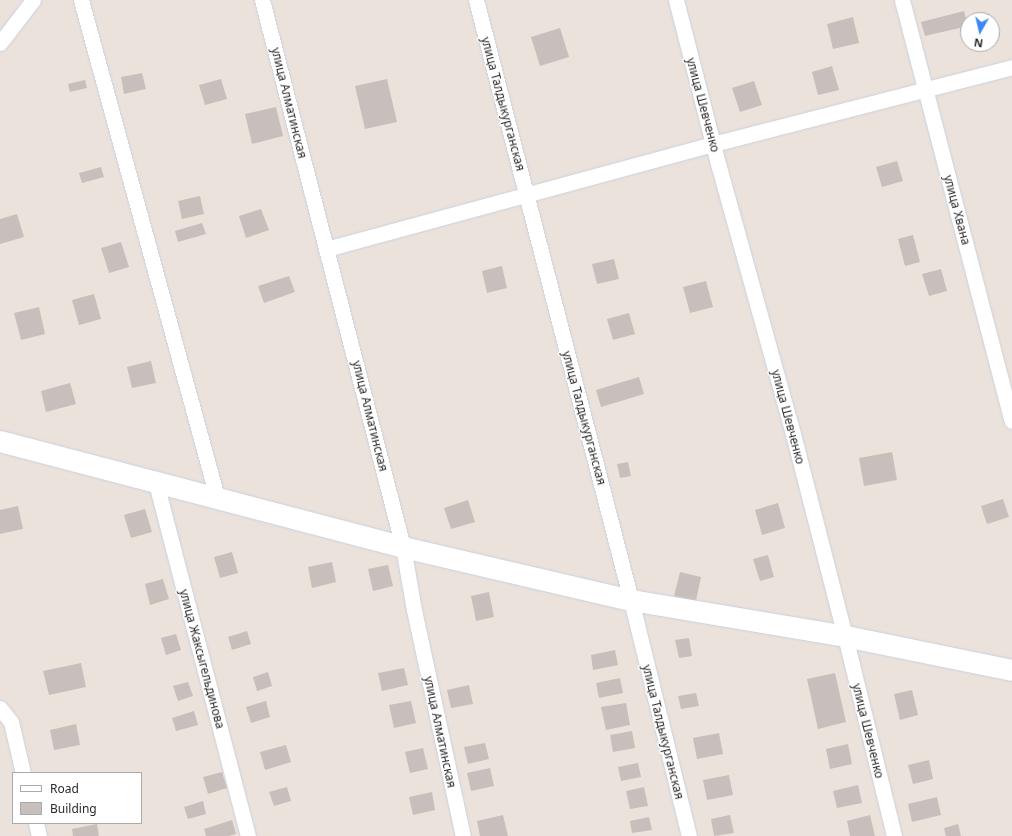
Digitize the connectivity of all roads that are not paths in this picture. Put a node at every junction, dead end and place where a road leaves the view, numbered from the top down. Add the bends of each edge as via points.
1 (33, 0) edge
2 (81, 0) edge
3 (262, 0) edge
4 (476, 0) edge
5 (676, 0) edge
6 (902, 0) edge
7 (0, 43) edge
8 (1012, 67) edge
9 (925, 89) junction
10 (713, 144) junction
11 (526, 195) junction
12 (326, 249) junction
13 (1012, 421) edge
14 (0, 440) edge
15 (156, 483) junction
16 (216, 497) junction
17 (403, 547) junction
18 (631, 600) junction
19 (845, 636) junction
20 (1012, 670) edge
21 (0, 708) edge
22 (23, 772) edge
23 (36, 824) edge
24 (39, 836) edge
25 (248, 836) edge
26 (463, 836) edge
27 (689, 836) edge
28 (894, 836) edge

1 - 7 street
2 - 16 street
3 - 12 street, улица Алматинская
4 - 11 street, улица Талдыкурганская
5 - 10 street, улица Шевченко
6 - 9 street, улица Хвана
8 - 9 street
9 - 10 street
9 - 13 street, улица Хвана
10 - 11 street
10 - 19 street, улица Шевченко via 792,430
11 - 12 street
11 - 18 street, улица Талдыкурганская
12 - 17 street, улица Алматинская
14 - 15 street
15 - 16 street
15 - 25 street, улица Жаксыгельдинова
16 - 17 street
17 - 18 street
17 - 26 street, улица Алматинская via 414,610
18 - 19 street
18 - 27 street, улица Талдыкурганская
19 - 20 street
19 - 28 street, улица Шевченко
21 - 22 street via 11,722
23 - 24 street

